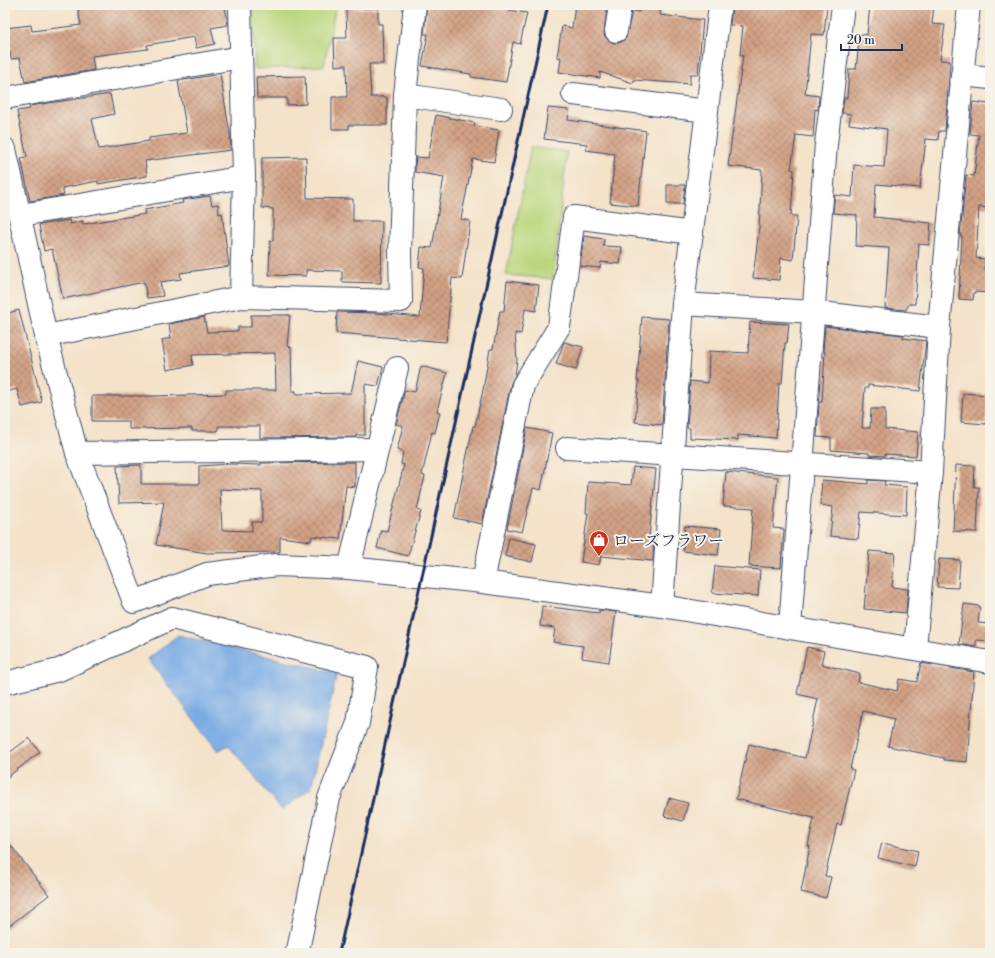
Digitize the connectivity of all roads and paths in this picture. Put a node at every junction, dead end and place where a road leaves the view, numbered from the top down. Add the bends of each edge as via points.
1 (240, 5) edge
2 (415, 5) edge
3 (620, 5) edge
4 (720, 5) edge
5 (843, 5) edge
6 (969, 5) edge
7 (616, 31) dead end
8 (241, 58) junction
9 (962, 75) junction
10 (990, 78) edge
11 (573, 94) dead end
12 (405, 95) junction
13 (5, 98) edge
14 (501, 109) dead end
15 (707, 112) junction
16 (5, 149) edge
17 (244, 177) junction
18 (21, 215) junction
19 (692, 233) junction
20 (241, 297) junction
21 (684, 304) junction
22 (813, 312) junction
23 (939, 327) junction
24 (46, 336) junction
25 (397, 368) dead end
26 (567, 448) dead end
27 (377, 449) junction
28 (77, 453) junction
29 (674, 455) junction
30 (803, 463) junction
31 (931, 472) junction
32 (349, 568) junction
33 (483, 582) junction
34 (662, 606) junction
35 (790, 627) junction
36 (915, 648) junction
37 (990, 662) edge
38 (5, 684) edge
39 (296, 953) edge

1 - 8 street
2 - 12 street
3 - 7 street
4 - 15 street
5 - 22 street via 826,144
6 - 9 street
8 - 13 street
8 - 17 street
9 - 10 street
9 - 23 street
11 - 15 street
12 - 14 street
12 - 20 street via 400,252 402,301
15 - 19 street
16 - 18 street
17 - 18 street
17 - 20 street
18 - 24 street
19 - 21 street
19 - 33 street via 574,217 559,327 524,385
20 - 24 street
21 - 22 street
21 - 29 street
22 - 23 street
22 - 30 street
23 - 31 street
24 - 28 street
25 - 27 street
26 - 29 street
27 - 28 street
27 - 32 street
28 - 32 street via 134,602 207,574 277,565
29 - 30 street
29 - 34 street
30 - 31 street
30 - 35 street
31 - 36 street
32 - 33 street
33 - 34 street
34 - 35 street
35 - 36 street
36 - 37 street
38 - 39 street via 59,670 172,618 367,666 358,723 329,798

